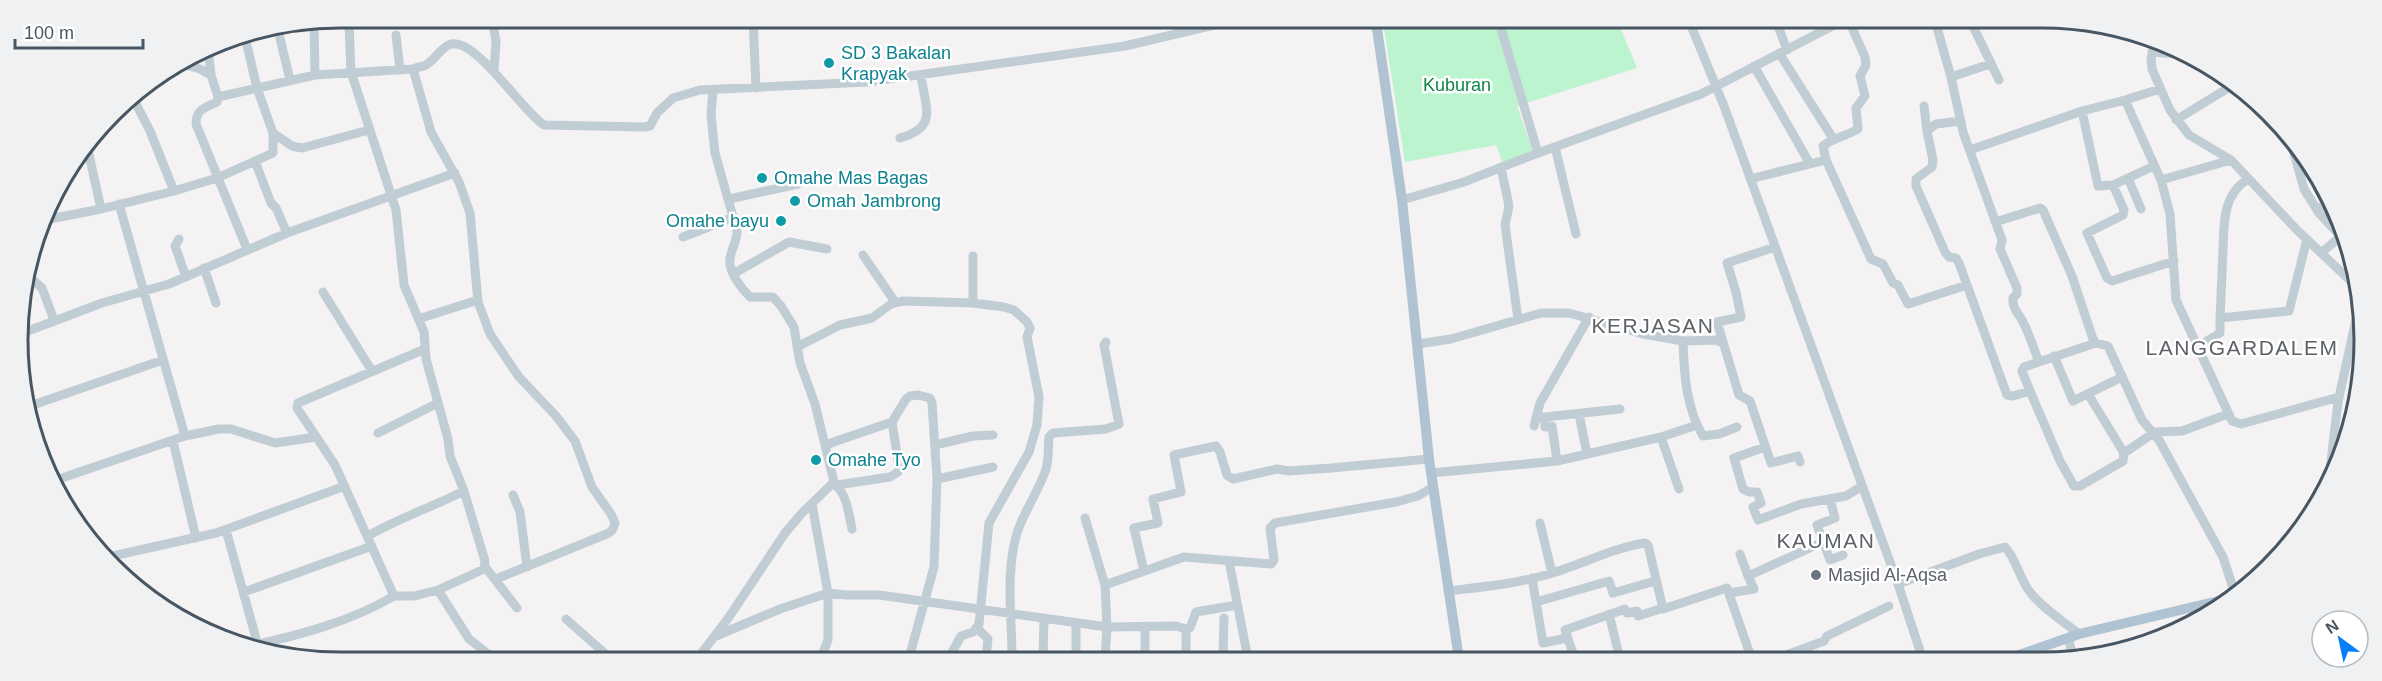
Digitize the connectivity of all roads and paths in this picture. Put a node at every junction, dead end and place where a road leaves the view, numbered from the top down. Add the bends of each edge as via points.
1 (349, 28) edge
2 (494, 28) edge
3 (753, 28) edge
4 (1201, 28) edge
5 (1377, 28) edge
6 (1501, 28) edge
7 (1692, 28) edge
8 (1778, 28) edge
9 (1828, 28) edge
10 (1852, 28) edge
11 (1937, 28) edge
12 (1973, 28) edge
13 (314, 30) edge
14 (279, 34) edge
15 (396, 34) dead end
16 (246, 43) edge
17 (2153, 49) edge
18 (1783, 51) junction
19 (209, 58) edge
20 (1990, 64) junction
21 (1754, 66) junction
22 (191, 67) edge
23 (413, 69) junction
24 (400, 70) junction
25 (494, 70) junction
26 (351, 72) junction
27 (211, 75) junction
28 (315, 75) junction
29 (921, 75) junction
30 (1951, 76) junction
31 (1999, 80) dead end
32 (290, 81) junction
33 (1715, 87) junction
34 (257, 88) junction
35 (756, 88) junction
36 (2160, 89) junction
37 (2226, 89) edge
38 (713, 90) junction
39 (218, 97) junction
40 (2125, 100) junction
41 (137, 105) edge
42 (1924, 106) dead end
43 (2082, 111) junction
44 (2176, 120) junction
45 (1961, 121) junction
46 (369, 130) junction
47 (1928, 131) junction
48 (273, 134) junction
49 (900, 138) dead end
50 (1834, 140) junction
51 (1556, 147) junction
52 (1970, 150) junction
53 (1538, 153) junction
54 (89, 156) edge
55 (2295, 159) edge
56 (1826, 160) junction
57 (2231, 160) junction
58 (255, 161) junction
59 (1810, 164) junction
60 (2154, 166) junction
61 (1501, 167) junction
62 (455, 173) junction
63 (217, 178) junction
64 (1750, 178) junction
65 (2128, 178) junction
66 (2248, 178) junction
67 (2161, 180) junction
68 (798, 184) dead end
69 (2113, 185) junction
70 (174, 190) junction
71 (392, 194) junction
72 (729, 199) junction
73 (1402, 200) junction
74 (119, 204) junction
75 (2323, 207) edge
76 (2316, 208) junction
77 (101, 209) junction
78 (2141, 209) dead end
79 (734, 217) junction
80 (53, 218) edge
81 (1995, 222) junction
82 (2333, 229) edge
83 (287, 233) junction
84 (1576, 234) dead end
85 (683, 237) dead end
86 (179, 238) dead end
87 (2307, 239) junction
88 (2337, 240) edge
89 (1775, 247) junction
90 (247, 249) junction
91 (827, 249) dead end
92 (2322, 252) junction
93 (863, 255) dead end
94 (973, 256) dead end
95 (2174, 261) junction
96 (204, 268) junction
97 (733, 274) junction
98 (186, 277) junction
99 (2347, 277) edge
100 (34, 281) edge
101 (1967, 285) junction
102 (144, 292) junction
103 (323, 292) dead end
104 (477, 300) junction
105 (895, 302) junction
106 (216, 303) dead end
107 (973, 303) junction
108 (1589, 317) junction
109 (2220, 318) junction
110 (418, 319) junction
111 (1518, 319) junction
112 (54, 320) junction
113 (2354, 330) edge
114 (28, 331) edge
115 (1683, 341) junction
116 (1106, 342) dead end
117 (1723, 343) junction
118 (2096, 343) junction
119 (1418, 344) junction
120 (797, 347) junction
121 (2197, 347) junction
122 (425, 349) junction
123 (2054, 356) junction
124 (163, 360) junction
125 (2039, 362) junction
126 (372, 371) junction
127 (2122, 376) junction
128 (2030, 391) junction
129 (2088, 394) junction
130 (2339, 397) junction
131 (438, 403) junction
132 (35, 404) edge
133 (1620, 409) dead end
134 (1579, 414) junction
135 (2228, 414) junction
136 (1538, 421) junction
137 (892, 422) junction
138 (1697, 425) junction
139 (1737, 427) dead end
140 (2155, 432) junction
141 (378, 433) dead end
142 (993, 435) dead end
143 (185, 436) junction
144 (316, 436) junction
145 (1661, 437) junction
146 (173, 441) junction
147 (825, 445) junction
148 (934, 445) junction
149 (1765, 447) junction
150 (2124, 453) junction
151 (1587, 454) junction
152 (1429, 459) junction
153 (2331, 459) edge
154 (1557, 461) junction
155 (1800, 462) dead end
156 (993, 467) dead end
157 (1431, 473) junction
158 (61, 478) edge
159 (937, 479) junction
160 (835, 485) junction
161 (345, 486) junction
162 (1862, 486) junction
163 (1433, 487) junction
164 (1679, 489) dead end
165 (464, 491) junction
166 (513, 495) dead end
167 (1830, 499) junction
168 (812, 504) junction
169 (1085, 518) dead end
170 (1758, 520) junction
171 (1540, 524) dead end
172 (1747, 524) dead end
173 (226, 530) junction
174 (852, 530) dead end
175 (368, 536) junction
176 (196, 538) junction
177 (1823, 542) junction
178 (372, 546) junction
179 (1740, 554) dead end
180 (1843, 555) dead end
181 (115, 556) edge
182 (1230, 561) junction
183 (527, 567) junction
184 (486, 568) junction
185 (1144, 571) junction
186 (1552, 573) junction
187 (1748, 576) junction
188 (1532, 578) junction
189 (496, 579) junction
190 (1655, 581) junction
191 (1898, 584) junction
192 (1105, 585) junction
193 (2233, 587) edge
194 (438, 591) junction
195 (1448, 591) junction
196 (244, 592) junction
197 (828, 593) junction
198 (1729, 593) junction
199 (394, 596) junction
200 (924, 602) junction
201 (1536, 602) junction
202 (1237, 605) junction
203 (1889, 606) dead end
204 (517, 608) dead end
205 (1663, 608) junction
206 (980, 609) junction
207 (2198, 611) edge
208 (1011, 614) junction
209 (1609, 614) junction
210 (1224, 618) dead end
211 (566, 619) dead end
212 (1044, 619) junction
213 (1076, 624) junction
214 (1145, 626) junction
215 (1107, 627) junction
216 (977, 628) junction
217 (1186, 628) junction
218 (2079, 634) junction
219 (714, 637) junction
220 (1567, 638) junction
221 (2068, 638) junction
222 (255, 640) edge
223 (267, 644) edge
224 (2072, 651) edge
225 (486, 652) edge
226 (603, 652) edge
227 (703, 652) edge
228 (823, 652) edge
229 (911, 652) edge
230 (952, 652) edge
231 (987, 652) edge
232 (1012, 652) edge
233 (1043, 652) edge
234 (1076, 652) edge
235 (1105, 652) edge
236 (1145, 652) edge
237 (1186, 652) edge
238 (1223, 652) edge
239 (1247, 652) edge
240 (1458, 652) edge
241 (1572, 652) edge
242 (1618, 652) edge
243 (1749, 652) edge
244 (1794, 652) edge
245 (1920, 652) edge
246 (2028, 652) edge

1 - 26 street
2 - 25 street
3 - 35 street
4 - 29 street via 1125,46
5 - 73 main road
6 - 53 street
7 - 33 street
8 - 18 street
9 - 18 street
10 - 50 street via 1865,57 1866,65 1860,76 1865,96 1856,108 1858,129
11 - 30 street
12 - 20 street
13 - 28 street
14 - 32 street
15 - 24 street
16 - 34 street
17 - 36 street via 2152,69
18 - 21 street
18 - 50 street
19 - 27 street
20 - 30 street
20 - 31 street
21 - 33 street
21 - 59 street
22 - 27 street
23 - 24 street
23 - 25 street via 427,64 453,44 462,45
23 - 62 street via 431,132
24 - 26 street
25 - 38 street via 544,125 650,126 673,98
26 - 28 street
26 - 46 street
27 - 39 street
28 - 32 street
29 - 35 street
29 - 49 street via 927,121 922,130
30 - 45 street
32 - 34 street
33 - 51 street
33 - 64 street
34 - 39 street
34 - 48 street
35 - 38 street
36 - 40 street
36 - 44 street
37 - 44 street
38 - 72 street via 715,153
39 - 63 street via 217,102 196,116
40 - 43 street
40 - 60 street
41 - 70 street
42 - 47 street
43 - 52 street
43 - 69 street via 2097,184
44 - 57 street via 2194,139
45 - 47 street via 1936,124
45 - 52 street
46 - 48 street via 303,148
46 - 71 street
47 - 101 street via 1932,167 1915,182 1945,252 1959,263
48 - 58 street via 273,153
50 - 56 street via 1823,146
51 - 53 street
51 - 84 street
52 - 81 street
53 - 61 street
54 - 77 street
55 - 76 street via 2299,176
56 - 59 street
56 - 101 street via 1871,259 1883,264 1908,304
57 - 66 street
57 - 67 street
58 - 63 street
58 - 83 street
59 - 64 street
60 - 65 street
60 - 67 street
61 - 73 street
61 - 111 street via 1509,206 1505,225
62 - 71 street
62 - 104 street via 470,213
63 - 70 street
63 - 90 street
64 - 89 street
65 - 69 street
65 - 78 street
66 - 87 street
66 - 109 street via 2233,194 2223,223
67 - 95 street via 2170,214
68 - 72 street
69 - 95 street via 2124,215 2087,233 2107,278 2112,281
70 - 74 street
71 - 83 street
71 - 110 street via 404,285
72 - 79 street
73 - 119 main road
74 - 77 street
74 - 102 street
75 - 76 street
76 - 82 street
77 - 80 street
79 - 85 street
79 - 97 street via 737,237 730,260
81 - 118 street via 2029,210 2043,210
81 - 125 street via 2002,240 2000,249 2017,288 2013,298 2015,312 2024,322
83 - 90 street
86 - 98 street via 175,246
87 - 92 street
87 - 109 street via 2289,311
88 - 92 street
89 - 117 street via 1727,263 1741,316 1717,322
89 - 162 street
90 - 96 street
91 - 97 street via 789,242
92 - 99 street
93 - 105 street
94 - 107 street
95 - 121 street via 2176,300
96 - 98 street
96 - 106 street
97 - 120 street via 750,297 777,300 794,327
98 - 102 street
100 - 112 street via 42,288
101 - 128 street via 2007,395
102 - 112 street
102 - 124 street
103 - 126 street
104 - 110 street
104 - 183 street via 490,334 519,377 574,441 592,487 615,523 609,533
105 - 107 street
105 - 120 street via 872,318 840,325
107 - 206 street via 1014,310 1027,322 1039,397 1037,425 1029,452 989,523
108 - 111 street via 1541,313
108 - 115 street via 1623,329
108 - 136 street via 1540,403
109 - 121 street via 2220,333
110 - 122 street
111 - 119 street via 1451,339
112 - 114 street
113 - 130 street
115 - 117 street
115 - 138 street via 1685,384
116 - 208 street via 1119,424 1106,429 1053,433 1049,437 1047,466 1018,531 1012,557
117 - 149 street via 1739,395 1750,401
118 - 123 street
118 - 127 street via 2108,346
119 - 152 main road
120 - 147 street
121 - 135 street
122 - 126 street
122 - 131 street
123 - 125 street
123 - 129 street via 2072,399
124 - 132 street
124 - 143 street
125 - 128 street via 2023,369
126 - 144 street via 298,403 301,417
127 - 129 street
127 - 140 street via 2142,420
128 - 150 street via 2074,486 2122,461
129 - 150 street
130 - 135 street via 2241,424 2235,424
130 - 153 street
131 - 141 street
131 - 165 street via 450,456
133 - 134 street
134 - 136 street
134 - 151 street
135 - 140 street via 2182,430
136 - 154 street via 1545,427 1552,426
137 - 147 street
137 - 148 street via 906,399 925,396 932,404
137 - 160 street via 898,472 890,477
138 - 139 street via 1704,436
138 - 145 street
140 - 150 street
140 - 193 street via 2223,557
142 - 148 street
143 - 144 street via 231,429 275,443
143 - 146 street
144 - 161 street
145 - 151 street
145 - 164 street
146 - 158 street
146 - 176 street
147 - 160 street
148 - 159 street
149 - 155 street via 1771,463 1798,456
149 - 170 street via 1734,458 1743,489 1757,492 1761,503 1753,507
151 - 154 street
152 - 157 main road
152 - 185 street via 1277,469 1233,479 1227,476 1216,446 1174,455 1181,492 1154,499 1158,523 1134,528
154 - 157 street
156 - 159 street
157 - 163 main road
159 - 200 street via 934,567
160 - 168 street
160 - 174 street via 846,505
161 - 173 street
161 - 175 street
162 - 167 street via 1846,496
162 - 191 street
163 - 182 street via 1396,502 1275,523 1270,528 1272,564
163 - 195 main road
165 - 175 street
165 - 184 street
166 - 183 street via 520,512
167 - 170 street via 1801,504
167 - 177 street via 1835,518 1817,525
168 - 197 street
168 - 219 street via 768,556
169 - 192 street
170 - 172 street
171 - 186 street
173 - 176 street
173 - 196 street
175 - 178 street
176 - 181 street
177 - 180 street via 1830,560
177 - 187 street
178 - 196 street
178 - 199 street
179 - 187 street
182 - 185 street via 1184,557
182 - 202 street
183 - 189 street
184 - 189 street
184 - 194 street
185 - 192 street
186 - 188 street
186 - 190 street via 1645,543
187 - 198 street via 1754,589
188 - 195 street
188 - 201 street
189 - 204 street
190 - 201 street via 1612,593 1609,581
190 - 205 street
191 - 218 street via 2005,547 2037,600
191 - 245 street
192 - 215 street
194 - 199 street
194 - 225 street via 469,639
195 - 240 main road
196 - 222 street
197 - 200 street via 893,596
197 - 219 street
197 - 228 street via 828,640
198 - 205 street via 1725,587
198 - 243 street
199 - 223 street via 374,608
200 - 206 street
200 - 229 street
201 - 220 street via 1543,643
202 - 217 street via 1196,612 1190,628
202 - 239 street
203 - 244 street via 1824,641
205 - 209 street via 1638,615 1625,609
206 - 208 street
206 - 216 street
207 - 218 main road
208 - 212 street
208 - 232 street
209 - 220 street via 1565,630
209 - 242 street
210 - 238 street
211 - 226 street
212 - 213 street
212 - 233 street
213 - 215 street
213 - 234 street
214 - 215 street
214 - 217 street
214 - 236 street
215 - 235 street
216 - 230 street via 961,636
216 - 231 street via 988,639
217 - 237 street
218 - 221 main road
219 - 227 street
220 - 241 street
221 - 224 street
221 - 246 main road

